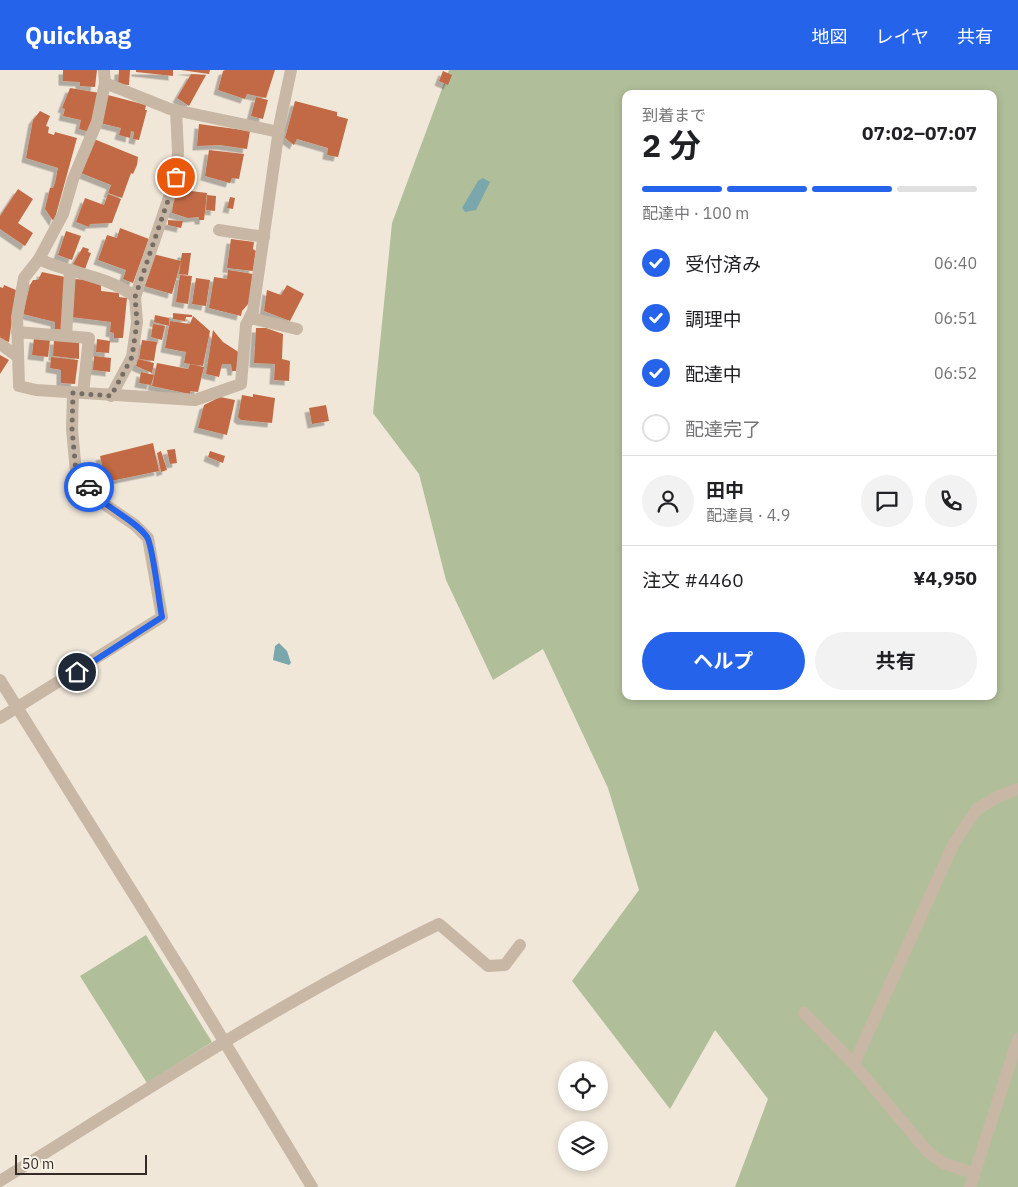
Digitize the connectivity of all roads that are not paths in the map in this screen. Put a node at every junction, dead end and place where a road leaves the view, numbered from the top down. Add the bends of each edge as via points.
1 (291, 70) edge
2 (105, 76) edge
3 (176, 110) junction
4 (279, 132) junction
5 (219, 230) dead end
6 (264, 237) junction
7 (39, 259) junction
8 (70, 271) junction
9 (135, 297) junction
10 (250, 318) junction
11 (297, 329) dead end
12 (17, 332) junction
13 (66, 336) junction
14 (0, 344) edge
15 (17, 356) junction
16 (78, 393) junction
17 (111, 396) junction
18 (0, 680) edge
19 (17, 708) junction
20 (0, 718) edge
21 (1018, 789) edge
22 (520, 945) dead end
23 (804, 1013) dead end
24 (1018, 1039) edge
25 (224, 1043) junction
26 (854, 1064) junction
27 (973, 1173) junction
28 (0, 1181) edge
29 (312, 1187) edge
30 (970, 1187) edge

1 - 4 street
2 - 3 street
2 - 7 street via 97,122 73,179 63,214
3 - 4 street
3 - 9 street via 176,177
4 - 6 street
5 - 6 street
6 - 10 street via 254,311
7 - 8 street
7 - 12 street via 24,278
8 - 9 street via 107,281
8 - 13 street
9 - 17 street via 137,322 132,357
10 - 11 street
10 - 17 street via 246,325 241,384 195,400
12 - 13 street
12 - 15 street
13 - 16 street via 89,338
14 - 15 street
15 - 16 street via 19,386
16 - 17 street
16 - 19 street via 72,429 76,472 97,499 148,538 162,617
18 - 19 street
19 - 20 street
19 - 25 street
21 - 26 street via 977,809 954,843
22 - 25 street via 505,965 488,966 438,924
23 - 26 street
24 - 27 street
25 - 28 street
25 - 29 street
26 - 27 street via 927,1151 943,1163
27 - 30 street

